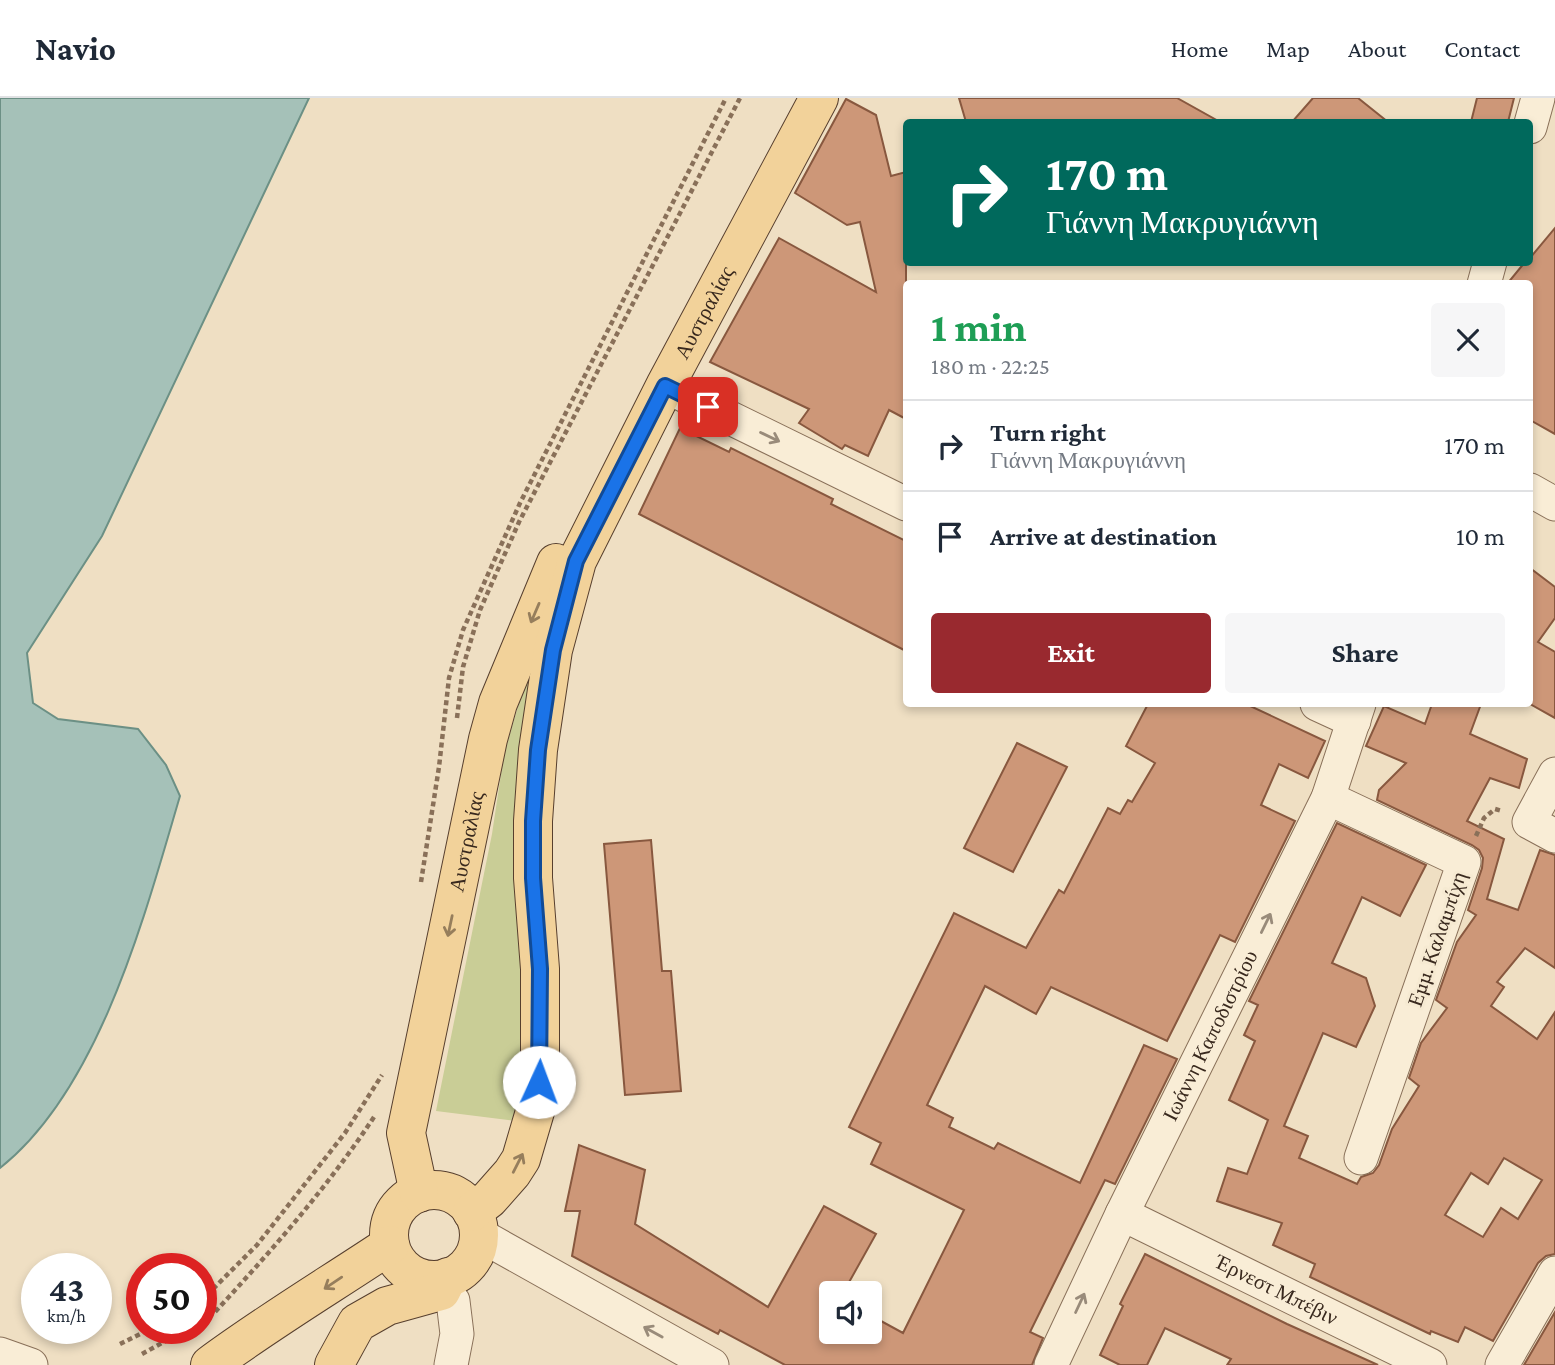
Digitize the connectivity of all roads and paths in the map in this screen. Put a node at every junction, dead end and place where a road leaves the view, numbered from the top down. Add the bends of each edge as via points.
1 (726, 98) edge
2 (740, 98) edge
3 (804, 98) edge
4 (819, 98) edge
5 (1538, 98) edge
6 (1532, 119) edge
7 (665, 386) junction
8 (1533, 492) edge
9 (903, 503) edge
10 (1555, 504) edge
11 (1332, 707) edge
12 (1357, 712) edge
13 (456, 728) dead end
14 (1555, 774) edge
15 (1328, 798) junction
16 (1542, 829) edge
17 (1471, 844) dead end
18 (421, 886) dead end
19 (385, 1070) dead end
20 (377, 1113) dead end
21 (1361, 1158) dead end
22 (419, 1193) junction
23 (1122, 1214) junction
24 (475, 1223) junction
25 (390, 1245) junction
26 (1555, 1273) edge
27 (444, 1284) junction
28 (217, 1285) edge
29 (217, 1310) edge
30 (126, 1341) edge
31 (120, 1344) dead end
32 (160, 1344) edge
33 (0, 1354) edge
34 (142, 1354) dead end
35 (31, 1365) edge
36 (210, 1365) edge
37 (334, 1365) edge
38 (451, 1365) edge
39 (712, 1365) edge
40 (1051, 1365) edge
41 (1430, 1365) edge
42 (1502, 1365) edge

1 - 18 path via 545,453 463,631 445,699
2 - 13 path via 519,522 480,610 463,667
3 -> 22 main road, Αυστραλίας via 562,550 498,703 406,1133
4 - 7 main road, Αυστραλίας
5 - 6 street
7 -> 9 street
24 -> 7 main road, Αυστραλίας via 521,1159 536,1108 540,969 533,821 553,650 576,561
8 - 10 street
11 - 12 street
12 - 15 street, Ιωάννη Καποδιστρίου
14 - 16 street
15 - 21 street, Εμμ. Καλαμπίχη via 1464,862
23 -> 15 street, Ιωάννη Καποδιστρίου
16 - 17 path via 1495,809 1484,818
19 - 28 path via 345,1133 257,1245
20 - 29 path via 291,1229
22 - 24 main road via 438,1190 453,1194 465,1202
22 - 25 main road via 398,1207 391,1220
40 -> 23 street, Ιωάννη Καποδιστρίου
23 - 41 street, Έρνεστ Μπέβιν
24 - 27 main road, Αυστραλίας via 474,1255
39 -> 24 street
25 - 27 main road via 407,1271
25 -> 36 main road
26 - 42 street
27 - 37 main road, Αυστραλίας via 357,1323
27 - 38 street via 453,1301 457,1334
30 - 31 path
32 - 34 path
33 - 35 street

